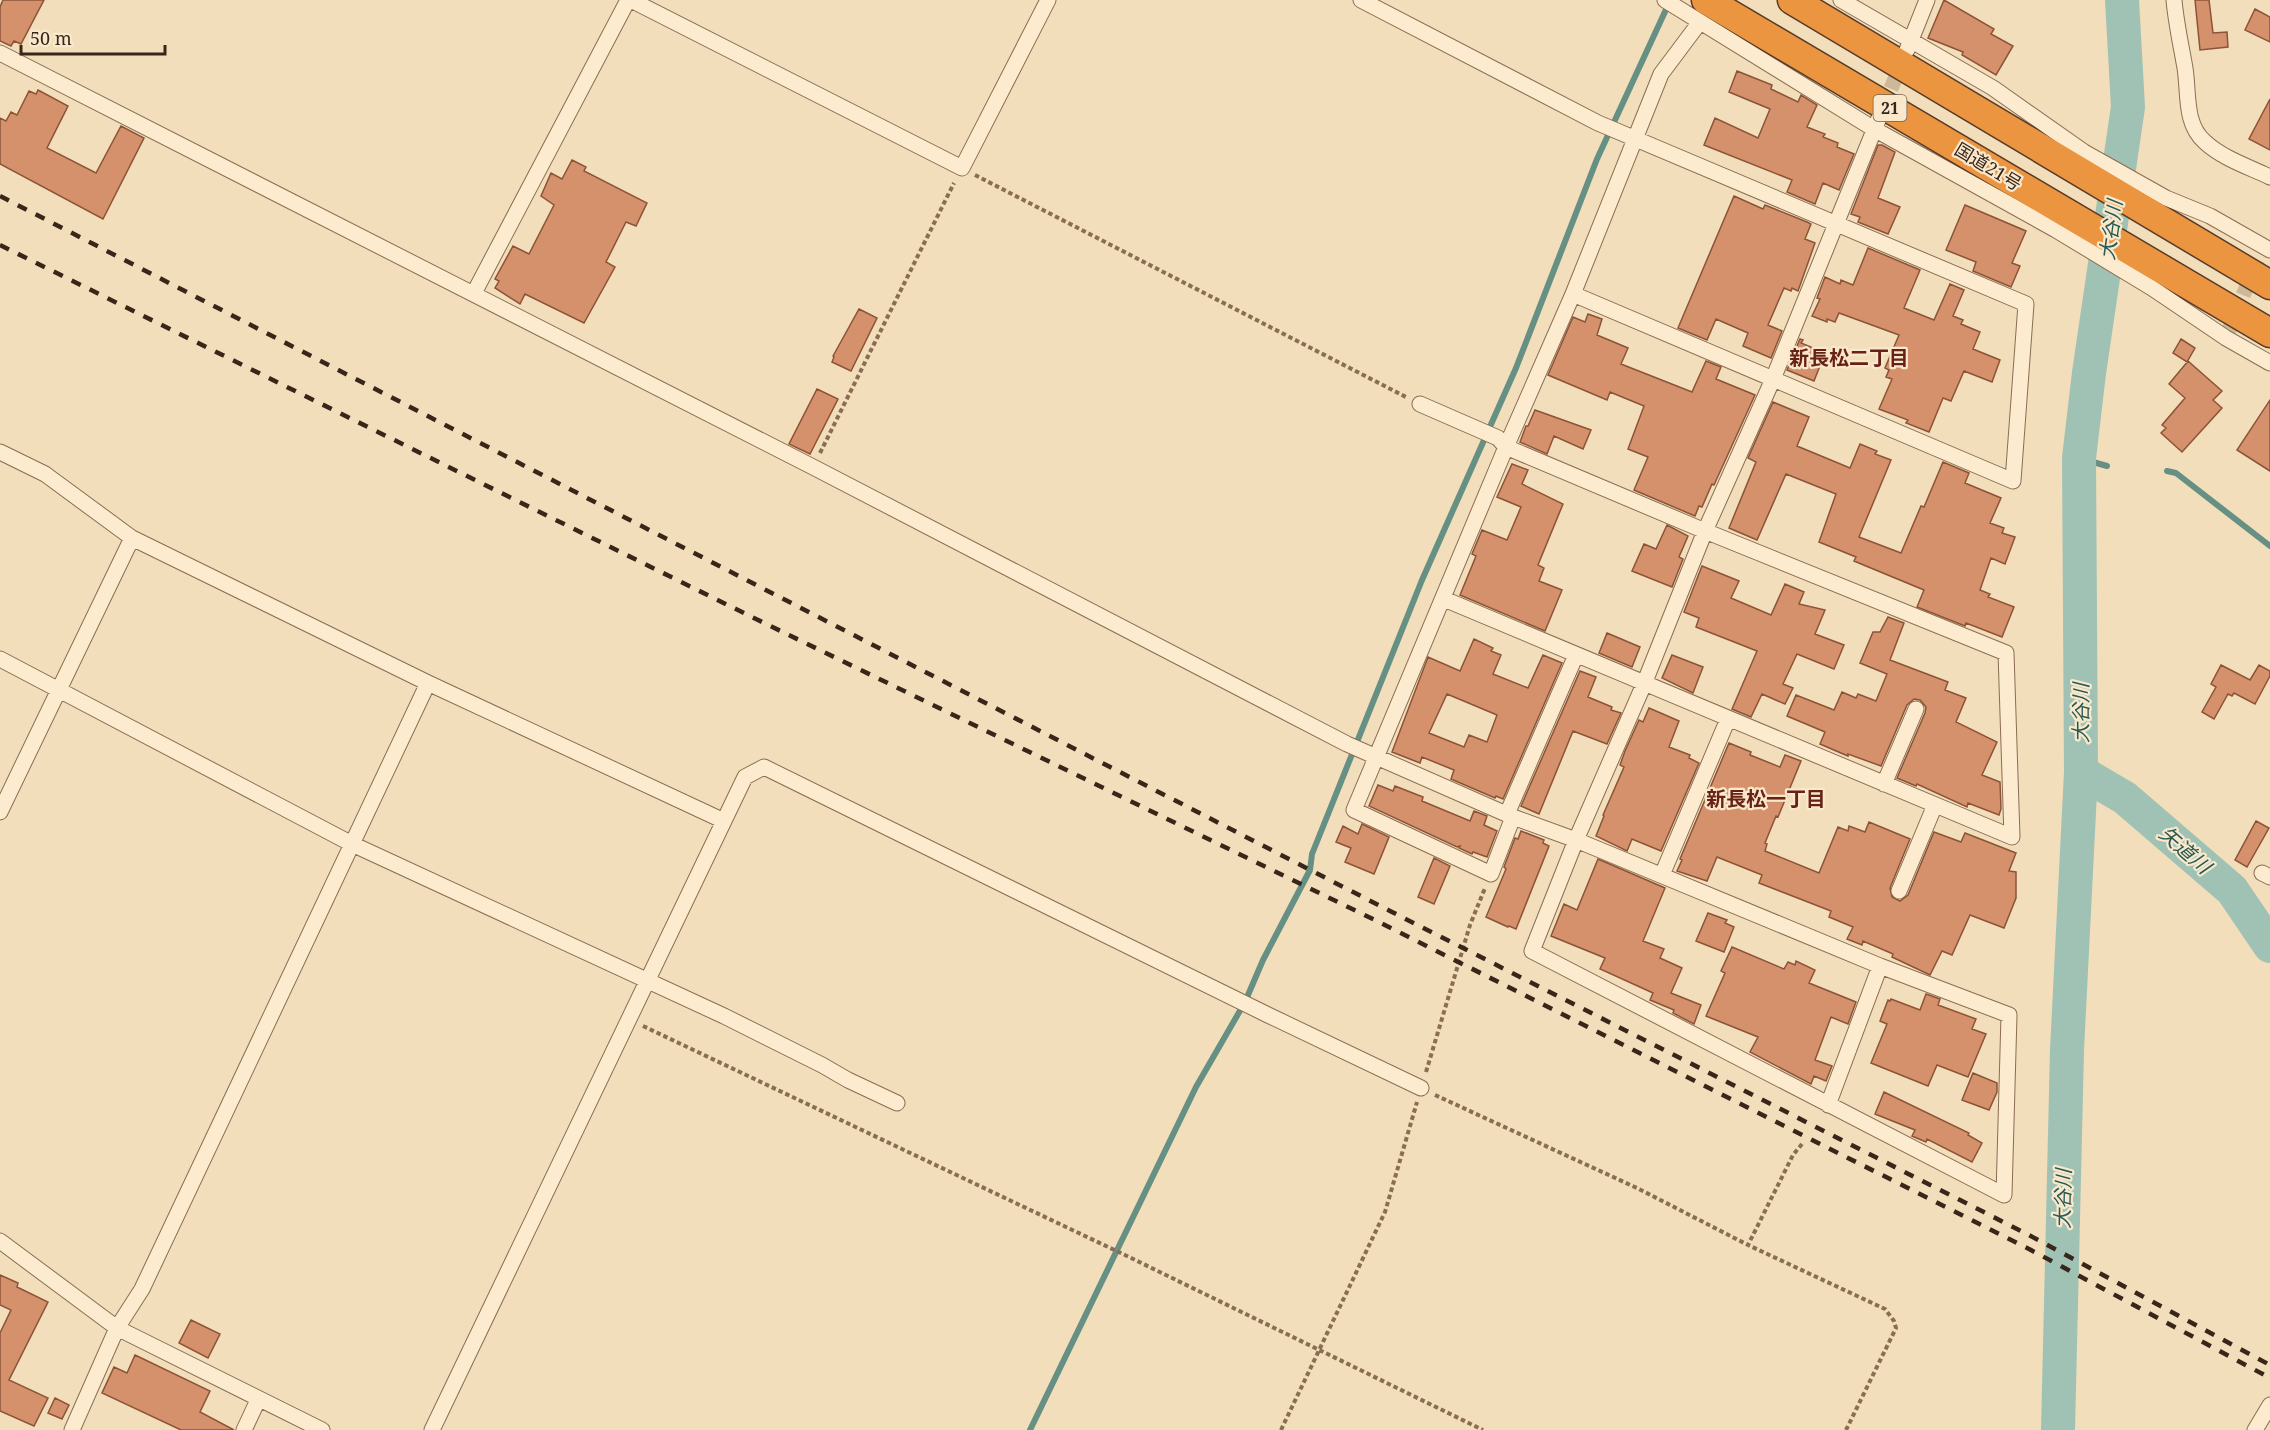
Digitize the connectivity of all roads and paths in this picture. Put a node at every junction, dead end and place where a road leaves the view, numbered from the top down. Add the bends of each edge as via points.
1 (630, 0) edge
2 (1048, 0) edge
3 (1361, 0) edge
4 (1665, 0) edge
5 (1792, 0) edge
6 (1840, 0) edge
7 (1927, 0) edge
8 (2174, 0) edge
9 (1703, 11) edge
10 (1909, 47) junction
11 (0, 53) edge
12 (1876, 123) junction
13 (1636, 139) junction
14 (2085, 164) junction
15 (962, 168) junction
16 (2270, 177) edge
17 (2166, 210) junction
18 (1837, 224) junction
19 (2064, 224) junction
20 (2268, 243) edge
21 (2150, 275) junction
22 (2270, 285) edge
23 (474, 293) junction
24 (1573, 294) junction
25 (2270, 333) edge
26 (2270, 363) edge
27 (1773, 379) junction
28 (1420, 404) joint
29 (1502, 442) junction
30 (0, 452) edge
31 (813, 467) junction
32 (1705, 531) junction
33 (132, 538) junction
34 (1444, 599) junction
35 (1576, 655) junction
36 (0, 659) edge
37 (428, 683) junction
38 (1644, 684) junction
39 (59, 690) junction
40 (1916, 709) dead end
41 (1728, 718) junction
42 (1373, 754) junction
43 (1884, 784) junction
44 (1935, 805) junction
45 (0, 812) edge
46 (1510, 815) junction
47 (724, 821) junction
48 (1576, 840) junction
49 (352, 844) junction
50 (1491, 874) junction
51 (1662, 875) junction
52 (1899, 891) dead end
53 (1880, 966) junction
54 (649, 982) junction
55 (631, 1020) junction
56 (1421, 1088) junction
57 (897, 1103) dead end
58 (1828, 1105) junction
59 (1802, 1144) dead end
60 (0, 1241) edge
61 (1748, 1245) junction
62 (117, 1328) junction
63 (1318, 1350) junction
64 (258, 1400) junction
65 (2270, 1405) edge
66 (72, 1430) edge
67 (244, 1430) edge
68 (322, 1430) edge
69 (432, 1430) edge
70 (1281, 1430) edge
71 (1483, 1430) edge
72 (1846, 1430) edge
73 (2255, 1430) edge

1 - 15 street
1 - 23 street
2 - 15 street
3 - 13 street
4 - 9 street
5 - 14 highway, 21
6 - 10 street
7 - 10 street
8 - 16 street via 2194,129 2205,142
9 - 12 street
9 - 13 street via 1661,74
9 - 19 highway, 国道21号 / 21
10 - 14 street via 1993,88
11 - 23 street
12 - 18 street
12 - 19 street
13 - 18 street
13 - 24 street
14 - 17 highway, 21
15 - 28 path
15 - 31 path
17 - 20 street via 2210,216
17 - 22 highway, 21
18 - 27 street
18 - 27 street via 2026,304 2013,481
19 - 21 highway, 国道21号 / 21
21 - 25 highway, 国道21号 / 21
21 - 26 street via 2226,338
23 - 31 street
24 - 27 street
24 - 29 street
27 - 32 street
28 - 29 street
29 - 32 street
29 - 34 street
30 - 33 street via 45,474
31 - 42 street
32 - 38 street
32 - 44 street via 2006,653 2012,837
33 - 37 street
33 - 39 street
34 - 35 street
34 - 42 street
35 - 38 street
35 - 46 street
36 - 39 street
37 - 47 street
37 - 49 street
38 - 41 street
38 - 48 street
39 - 45 street
39 - 49 street
40 - 43 street
41 - 43 street
41 - 51 street
42 - 46 street
42 - 50 street via 1354,810
43 - 44 street
44 - 52 street
46 - 48 street
46 - 50 street
47 - 54 street
47 - 56 street via 746,777 764,767
48 - 51 street
48 - 58 street via 1532,951
49 - 54 street
49 - 62 street via 142,1289
50 - 56 path via 1470,925
51 - 53 street
53 - 58 street
53 - 58 street via 2009,1015 2004,1195
54 - 55 street
54 - 57 street
55 - 63 path
55 - 69 street
56 - 61 path via 1637,1188
56 - 63 path via 1385,1212
59 - 61 path
60 - 62 street
61 - 72 path via 1885,1309 1894,1321 1896,1328
62 - 64 street
62 - 66 street
63 - 70 path
63 - 71 path
64 - 67 street
64 - 68 street
65 - 73 street

